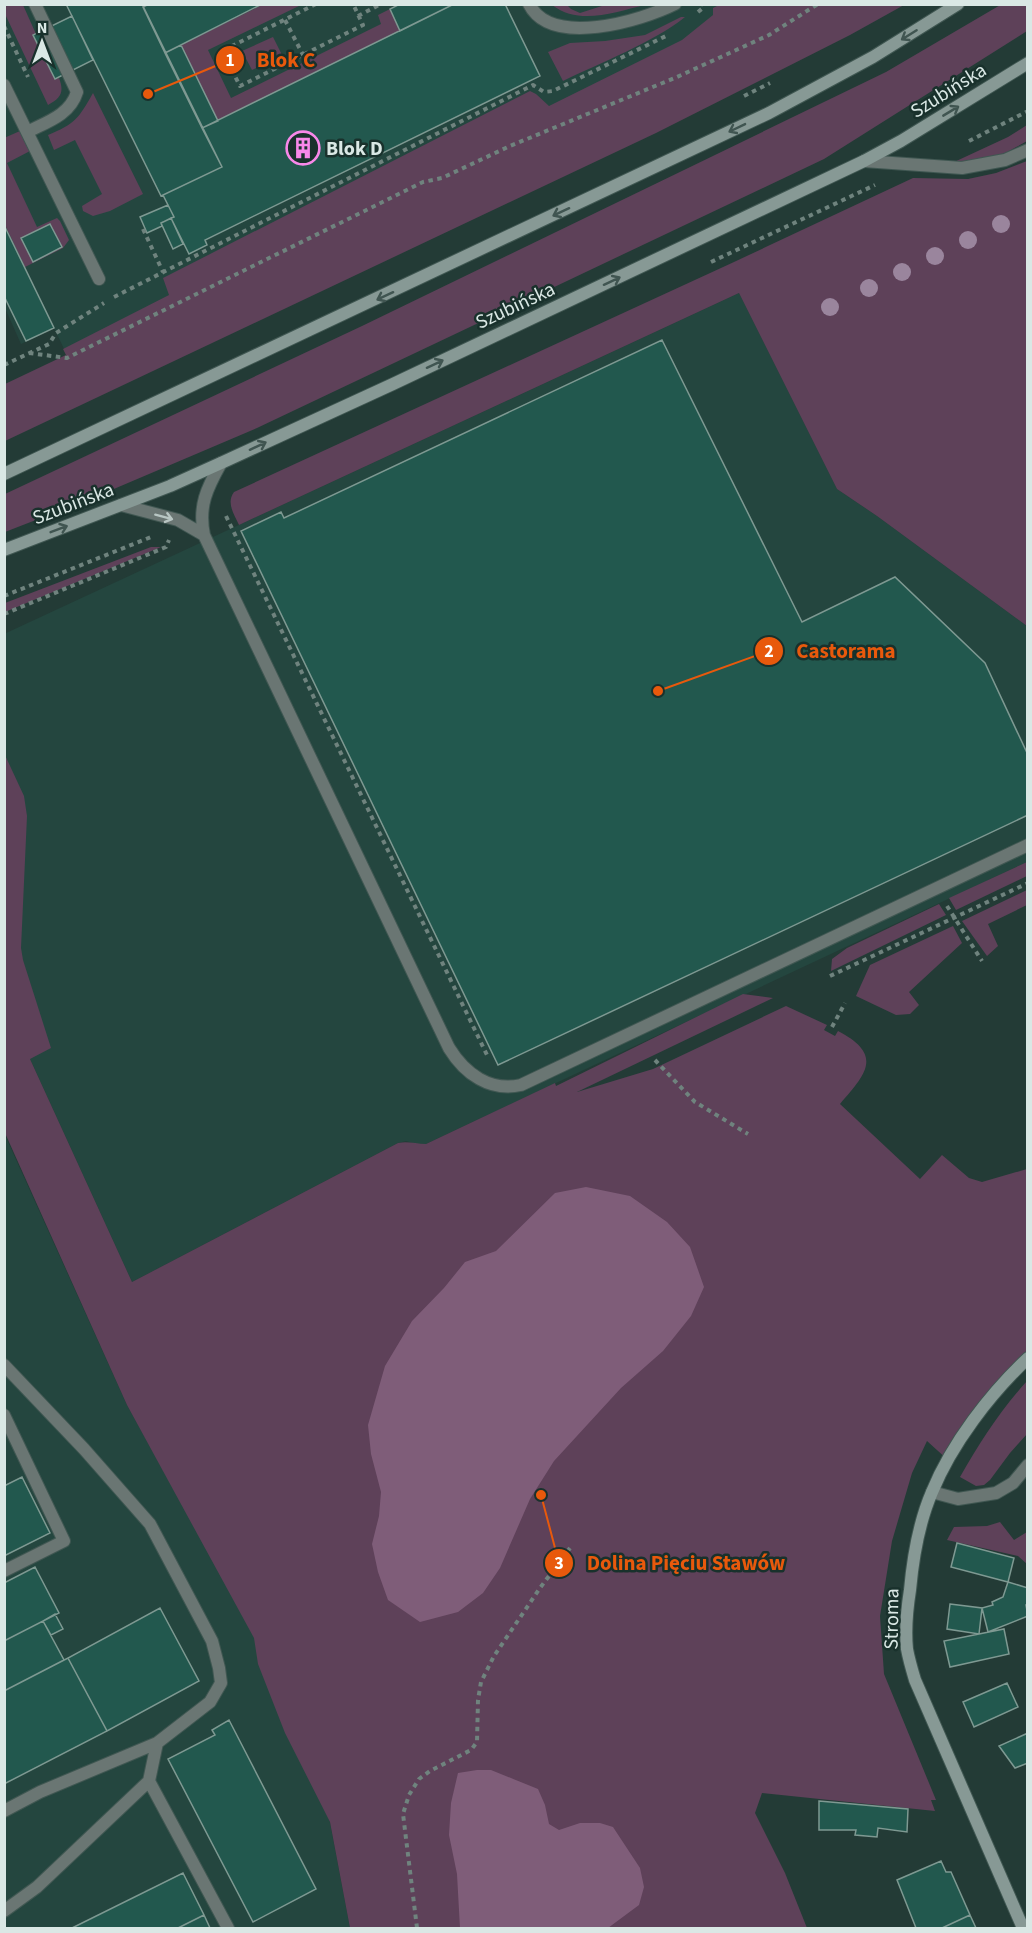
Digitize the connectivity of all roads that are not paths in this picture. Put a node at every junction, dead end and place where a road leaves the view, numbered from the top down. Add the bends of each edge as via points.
1 (35, 4) edge
2 (529, 4) edge
3 (675, 4) edge
4 (958, 4) edge
5 (1028, 63) edge
6 (4, 85) edge
7 (27, 132) junction
8 (1028, 150) edge
9 (864, 161) junction
10 (99, 279) dead end
11 (221, 463) junction
12 (4, 474) edge
13 (121, 505) junction
14 (195, 523) junction
15 (4, 550) edge
16 (1028, 845) edge
17 (1028, 1358) edge
18 (4, 1365) edge
19 (4, 1415) edge
20 (1028, 1465) edge
21 (932, 1492) junction
22 (4, 1571) edge
23 (158, 1743) junction
24 (149, 1781) junction
25 (4, 1811) edge
26 (4, 1911) edge
27 (1023, 1914) edge
28 (228, 1929) edge
29 (1023, 1929) edge

1 - 7 lane via 77,92 64,112
2 - 3 lane via 539,18 561,27 623,22
4 -> 12 main road via 873,57 769,113
9 -> 5 main road, Szubińska
6 - 7 lane
7 - 10 lane
8 - 9 lane via 1005,160 962,168
11 -> 9 main road, Szubińska
11 - 13 main road, Szubińska
11 - 14 lane via 205,492
13 -> 14 lane
15 -> 13 main road, Szubińska
14 - 16 lane via 449,1048 459,1064 495,1087 509,1088 532,1080
17 - 21 main road, Stroma via 975,1417
18 - 23 lane via 150,1524 212,1641 221,1683 210,1702
19 - 22 lane via 64,1541
20 - 21 lane via 1013,1483 996,1492 970,1499
21 - 27 main road, Stroma via 914,1555 906,1619 908,1650 915,1680
23 - 24 lane
23 - 25 lane
24 - 26 lane via 37,1887
24 - 28 lane
27 - 29 main road, Stroma

